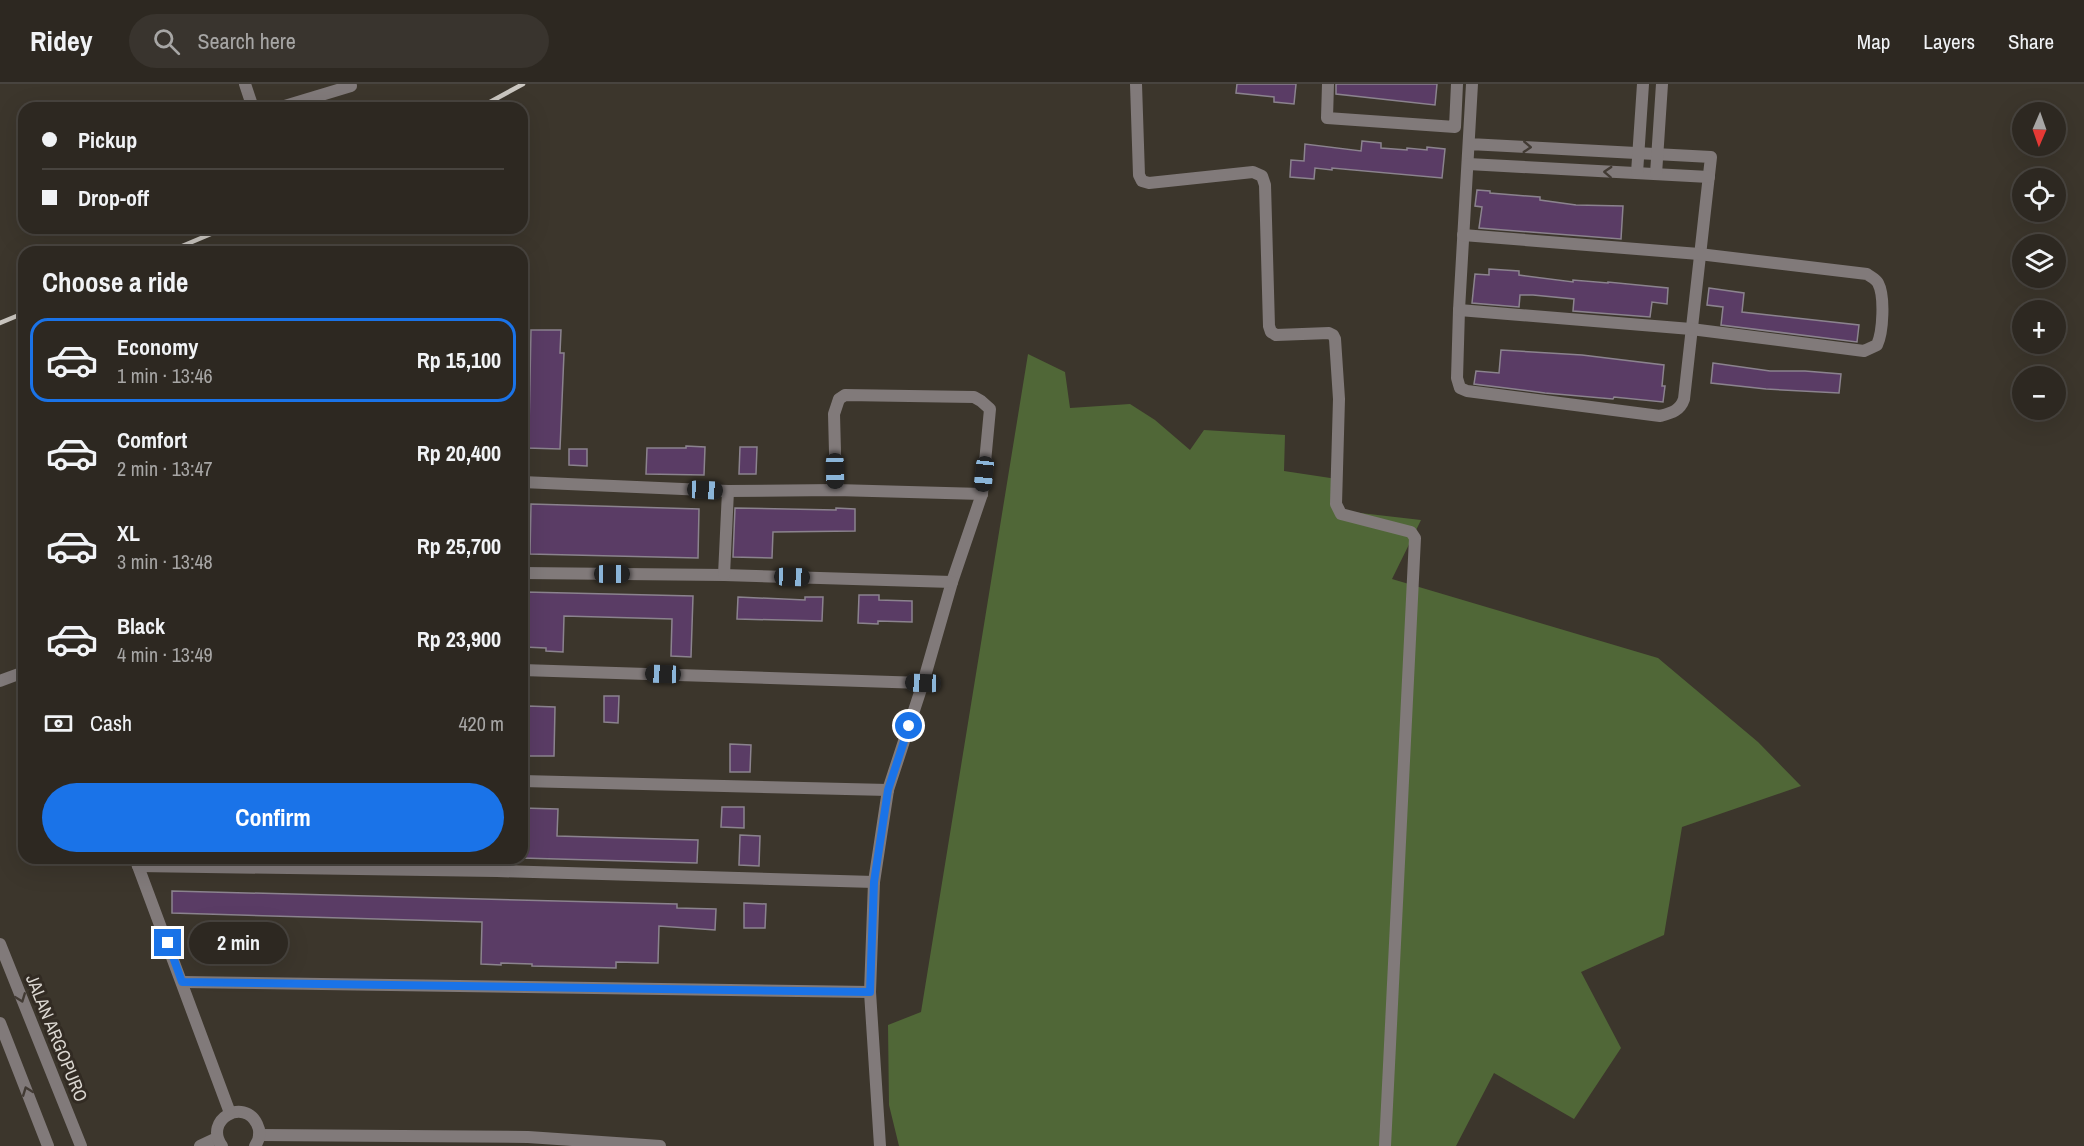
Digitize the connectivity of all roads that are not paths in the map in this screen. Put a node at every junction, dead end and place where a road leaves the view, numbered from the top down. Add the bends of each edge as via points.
1 (245, 84) edge
2 (1136, 84) edge
3 (1328, 84) edge
4 (1457, 84) edge
5 (1472, 84) edge
6 (1643, 84) edge
7 (1662, 84) edge
8 (351, 86) dead end
9 (251, 102) edge
10 (298, 102) edge
11 (1469, 144) junction
12 (1638, 153) junction
13 (1657, 154) junction
14 (1468, 164) junction
15 (1637, 173) junction
16 (1656, 174) junction
17 (1709, 177) junction
18 (1463, 235) junction
19 (1699, 254) junction
20 (1459, 309) junction
21 (1691, 330) junction
22 (528, 482) edge
23 (836, 490) junction
24 (728, 491) junction
25 (982, 494) junction
26 (528, 573) edge
27 (724, 575) junction
28 (952, 582) junction
29 (528, 670) edge
30 (18, 674) edge
31 (0, 681) edge
32 (923, 683) junction
33 (528, 781) edge
34 (888, 790) junction
35 (137, 864) edge
36 (216, 864) edge
37 (498, 864) edge
38 (497, 871) junction
39 (874, 882) junction
40 (0, 944) edge
41 (182, 982) junction
42 (870, 992) junction
43 (0, 1023) edge
44 (230, 1113) junction
45 (257, 1141) edge
46 (219, 1142) edge
47 (527, 1142) edge
48 (48, 1146) edge
49 (81, 1146) edge
50 (200, 1146) edge
51 (660, 1146) edge
52 (880, 1146) edge
53 (1385, 1146) edge

1 - 9 street
2 - 53 street via 1142,181 1253,172 1262,176 1271,332 1329,333 1335,339 1338,509 1341,514 1411,532 1416,543
3 - 4 street via 1327,118 1455,127
5 - 11 street
6 - 12 street
7 - 13 street
8 - 10 street
11 -> 12 street
11 - 14 street
12 - 13 street
12 - 15 street
13 - 16 street
13 - 17 street via 1711,157
15 -> 14 street
14 - 18 street
15 - 16 street
16 - 17 street
17 - 19 street
18 - 19 street
18 - 20 street
19 - 21 street
19 - 21 street via 1867,274 1877,281 1881,292 1882,321 1877,345 1864,351
20 - 21 street
20 - 21 street via 1460,388 1660,416 1682,405
22 - 24 street
23 - 24 street
23 - 25 street
23 - 25 street via 834,414 839,399 850,394 981,401 990,409 991,416
24 - 27 street
25 - 28 street
26 - 27 street
27 - 28 street
28 - 32 street
29 - 32 street
30 - 31 street
32 - 34 street
33 - 34 street
34 - 39 street
35 - 41 street
36 - 38 street
37 - 38 street
38 - 39 street
39 - 42 street
40 -> 49 street, JALAN ARGOPURO
41 - 42 street
41 - 44 street
42 - 52 street
48 -> 43 street
44 - 45 street via 243,1112 255,1119 259,1128
44 - 46 street via 218,1126
45 - 47 street
46 - 50 street
47 - 51 street

